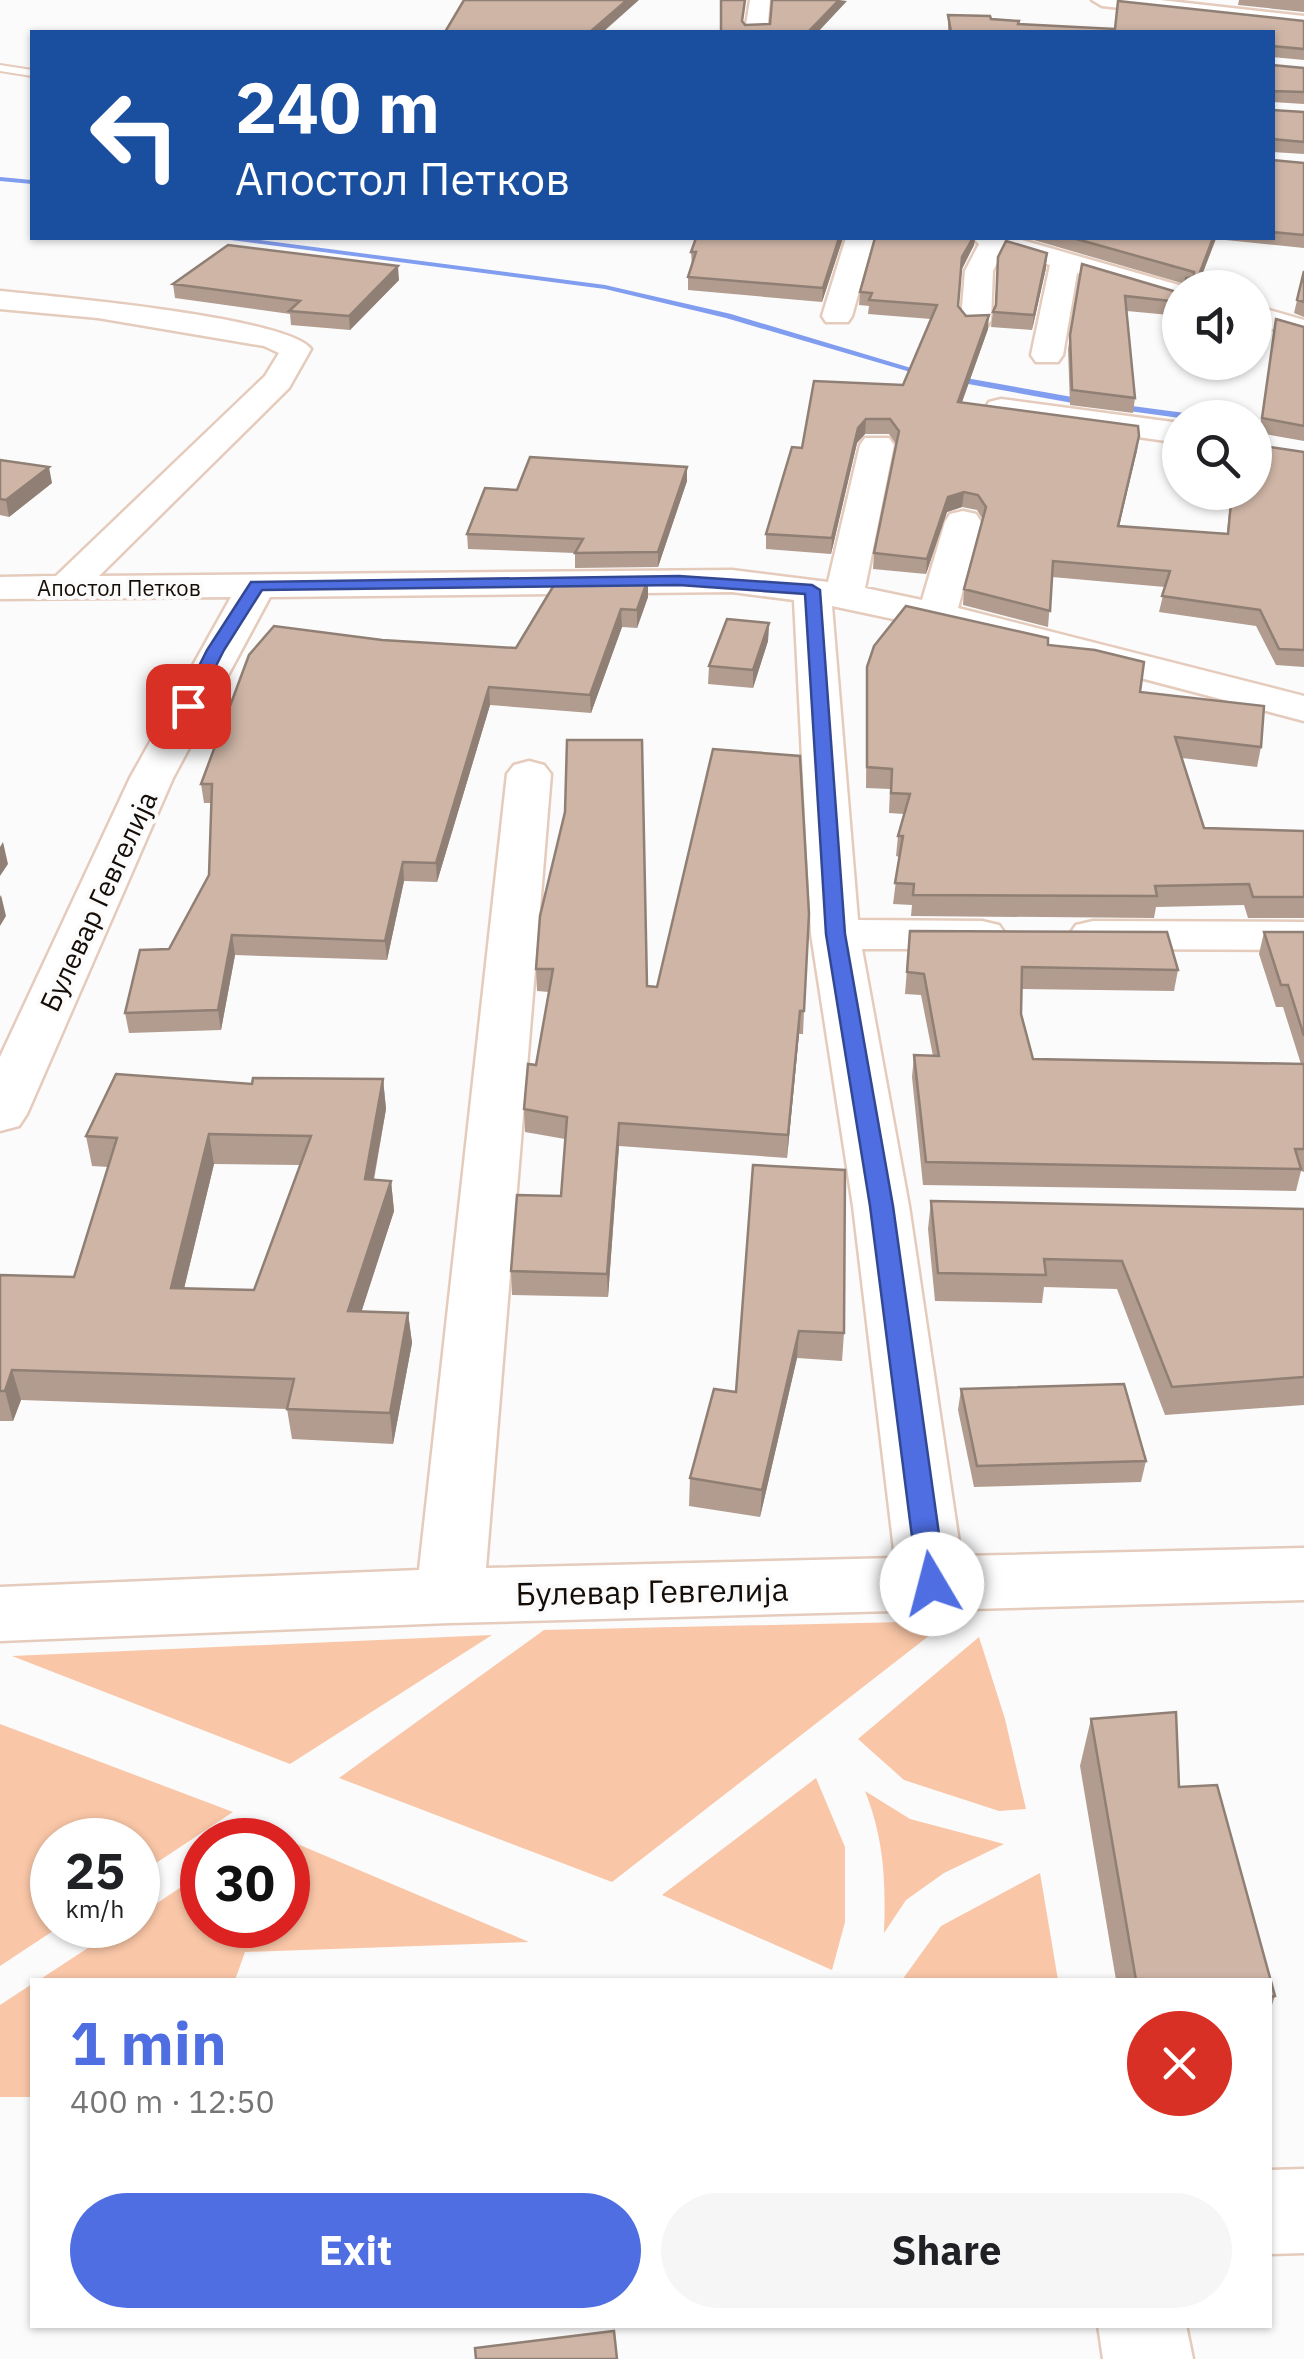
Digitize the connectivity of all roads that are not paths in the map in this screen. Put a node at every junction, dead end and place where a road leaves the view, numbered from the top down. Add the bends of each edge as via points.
1 (760, 0) edge
2 (1102, 0) edge
3 (1304, 22) edge
4 (756, 30) edge
5 (0, 68) edge
6 (30, 72) edge
7 (859, 240) edge
8 (991, 240) edge
9 (995, 240) edge
10 (1065, 260) junction
11 (1162, 289) edge
12 (0, 300) edge
13 (836, 316) dead end
14 (976, 320) edge
15 (1272, 320) edge
16 (1304, 329) edge
17 (1047, 355) dead end
18 (983, 407) edge
19 (1162, 431) edge
20 (877, 446) dead end
21 (963, 522) dead end
22 (257, 586) junction
23 (66, 587) junction
24 (0, 588) edge
25 (828, 593) junction
26 (936, 616) junction
27 (1304, 709) edge
28 (529, 774) dead end
29 (836, 934) junction
30 (1304, 936) edge
31 (0, 1114) edge
32 (881, 1206) junction
33 (939, 1207) edge
34 (1304, 1574) edge
35 (932, 1584) junction
36 (450, 1596) junction
37 (0, 1614) edge
38 (1304, 2211) edge
39 (1272, 2212) edge
40 (1143, 2328) edge
41 (1148, 2359) edge

1 - 4 street
2 - 3 street
5 - 6 lane
7 - 13 street
8 - 14 street via 978,271
9 - 10 street
10 - 11 street
10 - 17 street
12 - 23 street via 98,309 272,338 296,349 278,381
15 - 16 street
18 - 19 street
20 - 25 street
21 - 26 street
22 - 23 street, Апостол Петков
22 - 25 street, Апостол Петков via 679,580
22 - 31 street, Булевар Гевгелија via 174,733
23 - 24 street, Апостол Петков
25 - 26 street, Апостол Петков
25 - 29 street
26 - 27 street, Апостол Петков
28 - 36 street
29 - 30 street
29 - 32 street
32 - 33 street
32 - 35 street
34 - 35 street, Булевар Гевгелија
35 - 36 street, Булевар Гевгелија
36 - 37 street, Булевар Гевгелија
38 - 39 street
40 - 41 street

